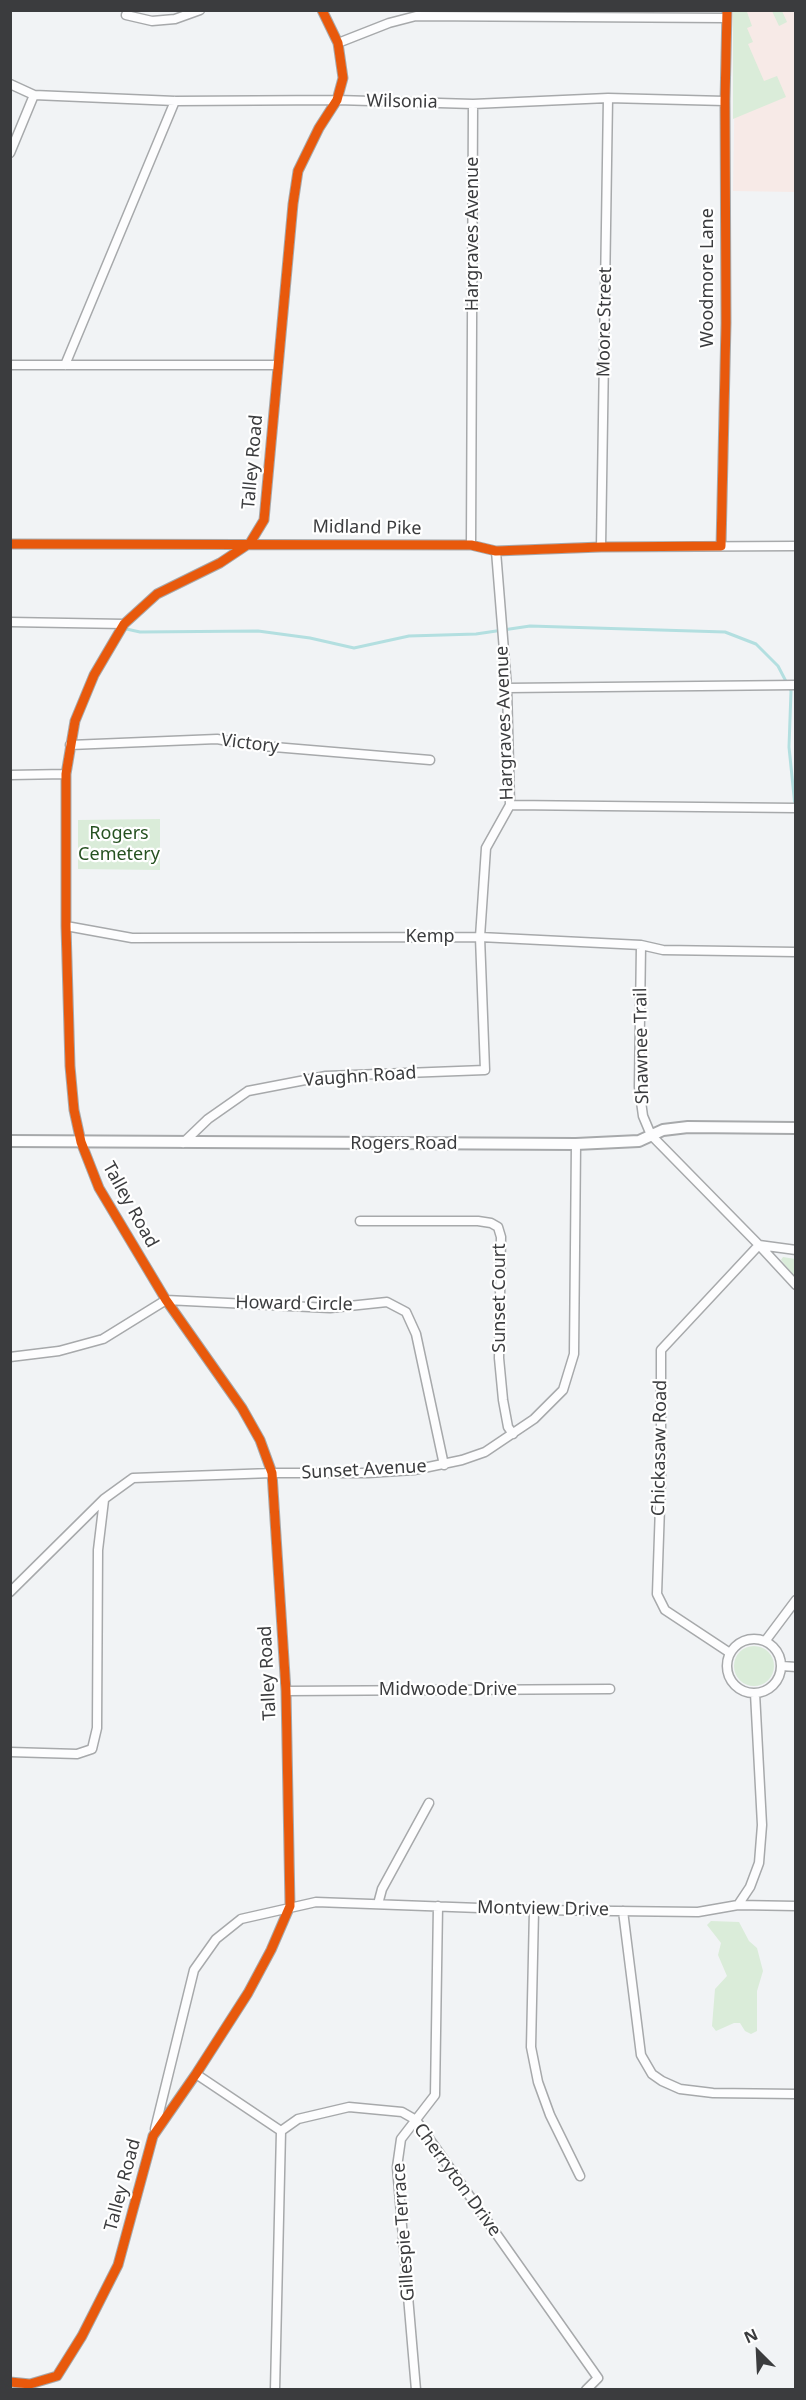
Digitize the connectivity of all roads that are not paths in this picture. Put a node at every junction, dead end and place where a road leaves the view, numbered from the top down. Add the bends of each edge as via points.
1 (200, 10) edge
2 (322, 10) edge
3 (726, 14) edge
4 (126, 15) dead end
5 (338, 43) junction
6 (10, 84) edge
7 (34, 95) junction
8 (609, 98) junction
9 (175, 100) junction
10 (337, 100) junction
11 (724, 101) junction
12 (473, 104) junction
13 (10, 153) edge
14 (10, 365) edge
15 (65, 365) junction
16 (278, 365) junction
17 (250, 543) junction
18 (10, 544) edge
19 (471, 545) junction
20 (721, 546) junction
21 (795, 546) edge
22 (601, 547) junction
23 (496, 551) junction
24 (10, 622) edge
25 (124, 624) junction
26 (795, 685) edge
27 (507, 688) junction
28 (70, 745) junction
29 (430, 760) dead end
30 (66, 774) junction
31 (10, 775) edge
32 (510, 805) junction
33 (795, 808) edge
34 (66, 926) junction
35 (480, 937) junction
36 (641, 945) junction
37 (795, 952) edge
38 (485, 1070) joint
39 (795, 1128) edge
40 (651, 1135) junction
41 (10, 1141) edge
42 (81, 1142) junction
43 (183, 1143) junction
44 (576, 1144) junction
45 (360, 1221) dead end
46 (759, 1245) junction
47 (795, 1251) edge
48 (795, 1285) edge
49 (166, 1300) junction
50 (10, 1357) edge
51 (513, 1434) junction
52 (444, 1465) junction
53 (272, 1473) junction
54 (104, 1499) junction
55 (10, 1592) edge
56 (795, 1600) edge
57 (766, 1640) junction
58 (730, 1653) junction
59 (782, 1666) junction
60 (795, 1666) edge
61 (610, 1689) dead end
62 (286, 1691) junction
63 (755, 1693) junction
64 (10, 1752) edge
65 (429, 1803) dead end
66 (378, 1904) junction
67 (738, 1905) junction
68 (290, 1906) junction
69 (438, 1906) junction
70 (795, 1906) edge
71 (534, 1910) junction
72 (622, 1911) junction
73 (196, 2074) junction
74 (795, 2094) edge
75 (416, 2120) junction
76 (281, 2131) junction
77 (153, 2136) junction
78 (580, 2176) dead end
79 (10, 2382) edge
80 (275, 2390) edge
81 (416, 2390) edge
82 (586, 2390) edge

1 - 4 street via 175,20 152,21
2 - 5 street, Talley Road
3 - 5 street via 416,16
3 - 11 street, Woodmore Lane
5 - 10 street, Talley Road via 343,78
6 - 7 street, Wilsonia
7 - 9 street, Wilsonia
7 - 13 street
8 - 11 street, Wilsonia
8 - 12 street, Wilsonia
8 - 22 street, Moore Street
9 - 10 street, Wilsonia
9 - 15 street
10 - 12 street, Wilsonia
10 - 16 street, Talley Road via 298,171
11 - 20 street, Woodmore Lane via 726,323
12 - 19 street, Hargraves Avenue
14 - 15 street
15 - 16 street
16 - 17 street, Talley Road via 264,520
17 - 18 street, Midland Pike
17 - 19 street, Midland Pike
17 - 25 street, Talley Road via 220,563 157,594
19 - 23 street, Midland Pike
20 - 21 street, Midland Pike
20 - 22 street, Midland Pike
22 - 23 street, Midland Pike
23 - 27 street, Hargraves Avenue
24 - 25 street
25 - 28 street, Talley Road via 94,675 75,721
26 - 27 street
27 - 32 street, Hargraves Avenue
28 - 29 street, Victory via 217,739
28 - 30 street, Talley Road
30 - 31 street
30 - 34 street, Talley Road
32 - 33 street
32 - 35 street, Hargraves Avenue via 486,848
34 - 35 street, Kemp via 132,938
34 - 42 street, Talley Road via 70,1066
35 - 36 street, Kemp
35 - 38 street, Hargraves Avenue
36 - 37 street, Kemp via 663,950
36 - 40 street, Shawnee Trail via 639,1087 643,1116
38 - 43 street, Vaughn Road via 326,1076 248,1091 208,1119
39 - 40 street, Rogers Road via 688,1127
40 - 44 street, Rogers Road via 639,1141
40 - 46 street, Shawnee Trail
41 - 42 street, Rogers Road
42 - 43 street, Rogers Road
42 - 49 street, Talley Road via 99,1188
43 - 44 street, Rogers Road
44 - 51 street, Sunset Avenue via 574,1353 563,1390
45 - 51 street, Sunset Court via 478,1221 498,1227 499,1358 507,1418
46 - 47 street
46 - 48 street, Shawnee Trail
46 - 58 street, Chickasaw Road via 661,1350 657,1594 665,1610
49 - 50 street via 103,1339 59,1351
49 - 52 street, Howard Circle via 330,1308 387,1302 406,1312 416,1334
49 - 53 street, Talley Road via 242,1408
51 - 52 street, Sunset Avenue via 485,1452
52 - 53 street, Sunset Avenue via 368,1473
53 - 54 street, Sunset Avenue via 133,1478
53 - 62 street, Talley Road
54 - 55 street, Sunset Avenue
54 - 64 street via 99,1550 97,1728 92,1749 77,1754
56 - 57 street
57 - 58 street via 747,1639
57 - 59 street via 775,1648
58 - 63 street via 729,1676 736,1686
59 - 60 street
59 - 63 street via 774,1686
61 - 62 street, Midwoode Drive
62 - 68 street, Talley Road
63 - 67 street via 762,1825 759,1863
65 - 66 street via 382,1889
66 - 68 street, Montview Drive via 316,1902
66 - 69 street, Montview Drive
67 - 70 street, Montview Drive
67 - 72 street, Montview Drive via 698,1912
68 - 73 street, Talley Road via 248,1993
68 - 77 street, Talley Road via 241,1919 216,1939 194,1970
69 - 71 street, Montview Drive
69 - 75 street, Gillespie Terrace via 435,2095
71 - 72 street, Montview Drive
71 - 78 street via 531,2047 549,2115
72 - 74 street via 641,2055 652,2074 680,2089
73 - 76 street
73 - 77 street, Talley Road
75 - 76 street, Cherryton Drive via 402,2112 349,2107 298,2119
75 - 81 street, Gillespie Terrace via 401,2139 397,2167
75 - 82 street, Cherryton Drive via 598,2378
76 - 80 street
77 - 79 street, Talley Road via 118,2265 82,2336 57,2376 30,2384

